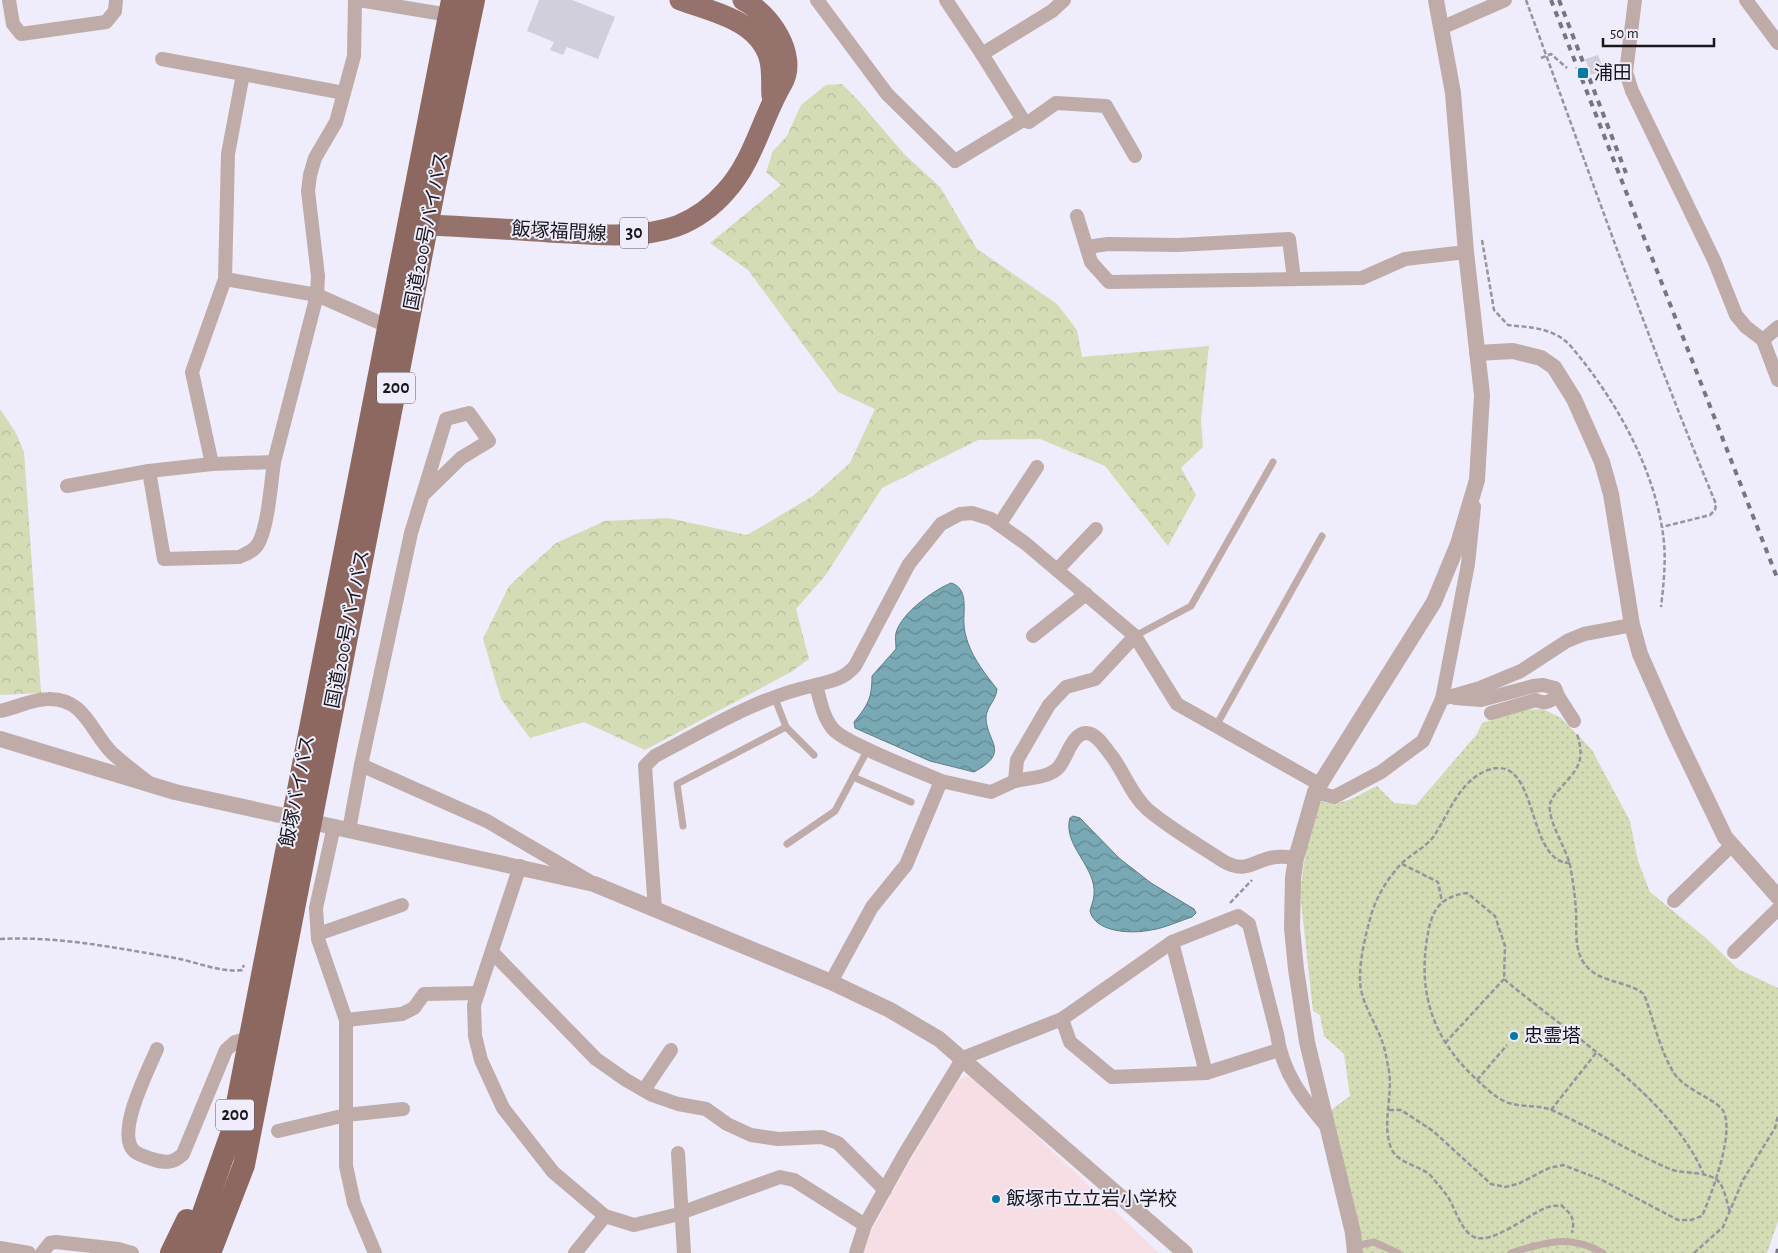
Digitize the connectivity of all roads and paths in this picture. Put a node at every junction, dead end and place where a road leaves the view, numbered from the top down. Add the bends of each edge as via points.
1 (9, 0) edge
2 (116, 0) edge
3 (357, 0) edge
4 (474, 0) edge
5 (680, 0) edge
6 (742, 0) edge
7 (817, 0) edge
8 (946, 0) edge
9 (1064, 0) edge
10 (1436, 0) edge
11 (1504, 0) edge
12 (1526, 0) edge
13 (1635, 0) edge
14 (1746, 0) edge
15 (450, 7) edge
16 (1441, 28) junction
17 (1778, 43) edge
18 (982, 54) junction
19 (1547, 56) junction
20 (1541, 58) dead end
21 (162, 59) dead end
22 (1567, 68) dead end
23 (242, 74) junction
24 (344, 94) junction
25 (772, 101) junction
26 (1023, 120) junction
27 (1135, 156) dead end
28 (1077, 216) dead end
29 (428, 225) junction
30 (1087, 247) junction
31 (1466, 252) junction
32 (225, 279) junction
33 (1294, 279) junction
34 (317, 296) junction
35 (1778, 327) edge
36 (397, 330) junction
37 (1763, 340) junction
38 (1477, 353) junction
39 (1778, 380) edge
40 (274, 462) junction
41 (1273, 462) dead end
42 (212, 464) junction
43 (1037, 467) dead end
44 (149, 471) junction
45 (1477, 480) junction
46 (67, 486) dead end
47 (424, 494) junction
48 (999, 525) junction
49 (1662, 527) dead end
50 (1096, 529) dead end
51 (1322, 536) dead end
52 (1057, 570) junction
53 (1086, 594) junction
54 (1632, 624) junction
55 (1033, 636) dead end
56 (1134, 636) junction
57 (816, 685) junction
58 (774, 696) junction
59 (1558, 696) junction
60 (1445, 698) junction
61 (0, 711) edge
62 (1491, 714) dead end
63 (1574, 721) joint
64 (1216, 726) junction
65 (786, 727) junction
66 (0, 739) edge
67 (868, 748) junction
68 (814, 755) dead end
69 (361, 765) junction
70 (853, 778) junction
71 (941, 781) junction
72 (1015, 781) junction
73 (154, 786) junction
74 (1317, 788) junction
75 (911, 802) dead end
76 (683, 826) dead end
77 (342, 828) junction
78 (787, 844) dead end
79 (1732, 845) junction
80 (1296, 858) junction
81 (1263, 861) junction
82 (1570, 863) junction
83 (1402, 864) junction
84 (520, 866) junction
85 (594, 884) junction
86 (1778, 897) edge
87 (1674, 901) dead end
88 (1442, 902) junction
89 (402, 905) dead end
90 (1778, 908) edge
91 (655, 910) junction
92 (1222, 922) junction
93 (318, 934) junction
94 (0, 939) edge
95 (1172, 942) junction
96 (492, 952) junction
97 (1734, 952) dead end
98 (263, 971) junction
99 (1504, 979) junction
100 (831, 982) junction
101 (478, 993) junction
102 (1062, 1019) junction
103 (346, 1020) junction
104 (250, 1038) junction
105 (1446, 1044) junction
106 (1507, 1045) dead end
107 (157, 1049) dead end
108 (671, 1050) dead end
109 (1279, 1050) junction
110 (1596, 1053) junction
111 (963, 1058) junction
112 (1206, 1073) junction
113 (1477, 1080) junction
114 (644, 1090) junction
115 (403, 1109) dead end
116 (1389, 1110) junction
117 (1552, 1110) junction
118 (346, 1115) junction
119 (1778, 1115) edge
120 (1329, 1130) junction
121 (278, 1131) dead end
122 (678, 1153) dead end
123 (234, 1161) junction
124 (1704, 1175) junction
125 (1715, 1179) junction
126 (885, 1190) junction
127 (1730, 1212) junction
128 (682, 1213) junction
129 (605, 1216) junction
130 (865, 1225) junction
131 (1570, 1240) junction
132 (0, 1248) edge
133 (1355, 1250) edge
134 (29, 1253) edge
135 (42, 1253) edge
136 (132, 1253) edge
137 (171, 1253) edge
138 (189, 1253) edge
139 (210, 1253) edge
140 (224, 1253) edge
141 (374, 1253) edge
142 (574, 1253) edge
143 (684, 1253) edge
144 (856, 1253) edge
145 (1185, 1253) edge
146 (1398, 1253) edge
147 (1511, 1253) edge
148 (1603, 1253) edge
149 (1694, 1253) edge

1 - 2 street via 13,24 21,34 106,22 114,11
3 - 15 street
3 - 24 street via 354,56
4 - 29 highway, 国道200号バイパス / 200
5 - 25 main road, 飯塚福間線 / 30 via 750,28 762,42 769,58
6 - 25 main road, 飯塚福間線 / 30 via 767,19 780,36 785,56 785,79
7 - 26 street via 887,94 955,160
8 - 18 street
9 - 18 street via 1052,11
10 - 16 street
11 - 16 street
12 - 19 path
13 - 37 street via 1626,72 1632,91 1714,260 1736,315
14 - 17 street
15 - 36 highway, 200
16 - 31 street via 1452,93
18 - 26 street
19 - 20 path
19 - 22 path via 1551,54
19 - 49 path via 1671,395 1716,504 1710,515
21 - 23 street
23 - 24 street
23 - 32 street via 228,154
24 - 34 street via 336,122 314,158 310,175 308,191 318,276
25 - 29 main road, 飯塚福間線 / 30 via 744,165 727,191 705,211 678,226 651,233 603,235
26 - 27 street via 1028,122 1056,103 1106,106
28 - 30 street
29 - 36 highway, 国道200号バイパス / 200
30 - 33 street via 1091,262 1109,282
30 - 33 street via 1289,239
31 - 33 street via 1405,259 1362,278
31 - 38 street
32 - 34 street
32 - 42 street via 192,372
34 - 36 street
34 - 40 street
35 - 37 street
36 - 98 highway, 国道200号バイパス / 200 via 310,776
37 - 39 street
38 - 45 street via 1482,395
38 - 54 street via 1513,351 1541,358 1554,367 1574,399 1602,462 1611,494
40 - 42 street
40 - 44 street via 258,545 239,557 164,559
41 - 56 lane via 1191,606
42 - 44 street
43 - 48 street
44 - 46 street
45 - 60 street via 1468,564
45 - 74 street via 1458,544 1434,602
47 - 47 street via 446,419 469,412 489,441 461,458
47 - 69 street via 411,533
48 - 52 street
48 - 57 street via 972,513 960,514 941,524 909,564 855,666 841,679
50 - 52 street
51 - 64 lane
52 - 53 street
53 - 55 street
53 - 56 street
54 - 60 street via 1584,634 1567,641 1521,671
54 - 79 street via 1640,654 1674,731 1713,814
56 - 64 street via 1177,704
56 - 72 street via 1095,679 1066,687 1049,705 1017,760
57 - 58 street
57 - 67 street via 833,729
58 - 65 lane
58 - 91 street via 655,756 645,766
59 - 60 street via 1555,688 1543,685 1481,700
59 - 62 street via 1549,702 1536,700
59 - 63 street
60 - 74 street via 1423,741 1381,772 1334,797
61 - 73 street via 48,699 62,700 79,708 111,752
63 - 82 path via 1582,758 1550,804 1551,815
64 - 74 street
65 - 68 lane
65 - 76 lane via 677,784
66 - 73 street
67 - 70 lane
67 - 71 street
69 - 77 street
69 - 85 street via 487,820
70 - 75 lane
70 - 78 lane via 835,811
71 - 72 street via 991,792
71 - 100 street via 906,865 872,907
72 - 81 street via 1052,773 1079,735 1092,734 1116,761 1130,788 1147,809 1233,866 1242,868
73 - 77 street
74 - 80 street
77 - 84 street
77 - 93 street via 316,908
79 - 86 street
79 - 87 street
80 - 81 street via 1276,857
80 - 120 street via 1292,899 1296,969 1307,1042
81 - 92 path via 1264,868 1223,910
82 - 83 path via 1562,863 1552,857 1543,843 1523,788 1513,773 1502,768 1488,770 1461,790 1432,838
82 - 125 path via 1576,939 1582,959 1593,973 1610,982 1636,988 1644,994 1677,1076 1724,1113 1723,1161
83 - 88 path via 1438,882
83 - 116 path via 1378,896 1370,918 1360,977 1362,993 1383,1044 1389,1073
84 - 85 street
84 - 96 street
85 - 91 street
88 - 99 path via 1452,895 1467,893 1495,916 1505,946
88 - 105 path via 1430,920 1424,978 1432,1019
89 - 93 street
90 - 97 street
91 - 100 street
92 - 95 street
92 - 109 street via 1238,916 1250,924
93 - 103 street
94 - 98 path via 47,938 177,958 232,971
95 - 102 street
95 - 112 street
96 - 101 street
96 - 114 street via 596,1059
98 - 104 highway, 200
98 - 123 highway, 国道200号バイパス / 200
99 - 105 path
99 - 110 path
100 - 111 street via 890,1010 939,1039
101 - 103 street via 424,994 414,1008 402,1014
101 - 129 street via 474,1005 480,1060 503,1108 553,1172
102 - 111 street
102 - 112 street via 1070,1042 1112,1077
103 - 118 street
104 - 107 street via 235,1042 226,1050 183,1154 178,1160 164,1162 143,1157 134,1151 129,1138 129,1118
104 - 123 highway, 200
105 - 113 path
106 - 113 path
108 - 114 street
109 - 112 street
109 - 120 street via 1299,1095
110 - 117 path
110 - 124 path via 1650,1100 1694,1152
111 - 126 street
111 - 145 street
113 - 117 path via 1507,1102
114 - 126 street via 678,1104 706,1109 751,1135 778,1139 822,1136 838,1143
115 - 118 street
116 - 125 path via 1401,1110 1433,1131 1491,1184 1505,1187 1549,1168 1563,1166 1602,1180 1678,1220 1690,1220 1702,1216
116 - 131 path via 1388,1131 1395,1155 1429,1174 1448,1196 1468,1233 1475,1238 1485,1238 1546,1207 1561,1205 1572,1215 1574,1222
117 - 124 path via 1672,1169
118 - 121 street
118 - 141 street via 346,1166 354,1203
119 - 127 path via 1775,1128 1742,1180
120 - 133 street
122 - 128 street
123 - 137 highway via 202,1191
123 - 138 highway, 200
123 - 139 highway, 国道200号バイパス / 200
123 - 140 highway via 243,1192
124 - 125 path
125 - 127 path via 1721,1185
126 - 130 street
127 - 149 path via 1723,1227
128 - 129 street via 634,1225
128 - 130 street via 780,1177 794,1180
128 - 143 street
129 - 142 street
130 - 144 street
131 - 147 lane
131 - 148 lane
132 - 134 street
133 - 146 lane via 1374,1242
135 - 136 street via 50,1243 56,1242

